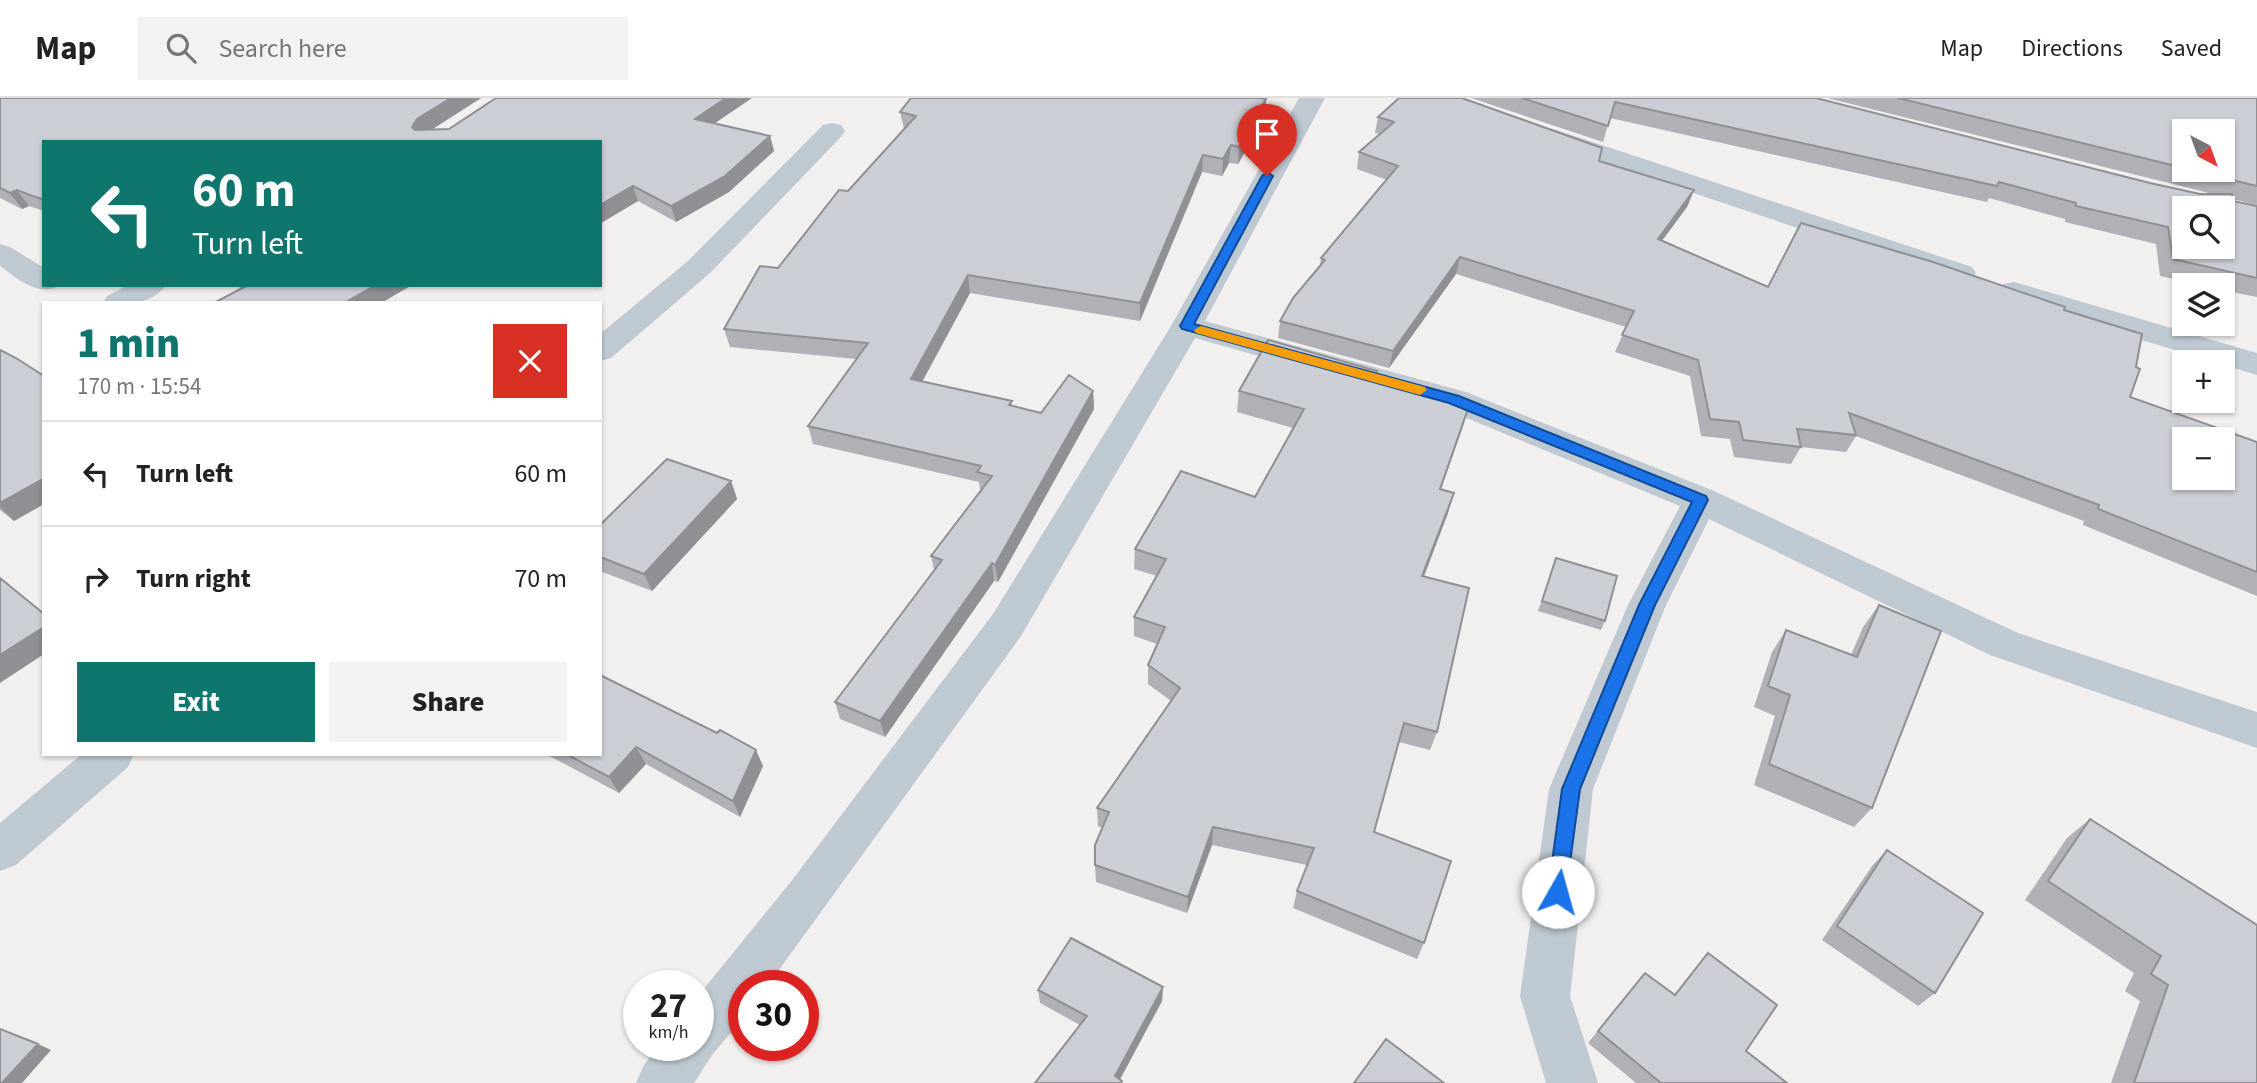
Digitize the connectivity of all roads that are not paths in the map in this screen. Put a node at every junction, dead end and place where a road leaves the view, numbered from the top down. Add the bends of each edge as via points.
1 (1312, 98) edge
2 (1522, 126) edge
3 (832, 131) dead end
4 (0, 253) edge
5 (42, 281) edge
6 (49, 287) edge
7 (147, 287) edge
8 (63, 301) edge
9 (122, 301) edge
10 (1187, 326) junction
11 (602, 349) edge
12 (2257, 364) edge
13 (1701, 500) junction
14 (2257, 730) edge
15 (111, 756) edge
16 (0, 851) edge
17 (714, 1016) edge
18 (679, 1061) edge
19 (662, 1083) edge
20 (1572, 1083) edge

1 - 10 street
2 - 12 street via 2035,298
3 - 11 street via 699,267
4 - 5 street
6 - 8 street
7 - 9 street
10 - 13 street via 1454,400
10 - 17 street via 1007,625
13 - 14 street via 2004,644
13 - 20 street via 1647,605 1571,789 1545,996
15 - 16 street
18 - 19 street

